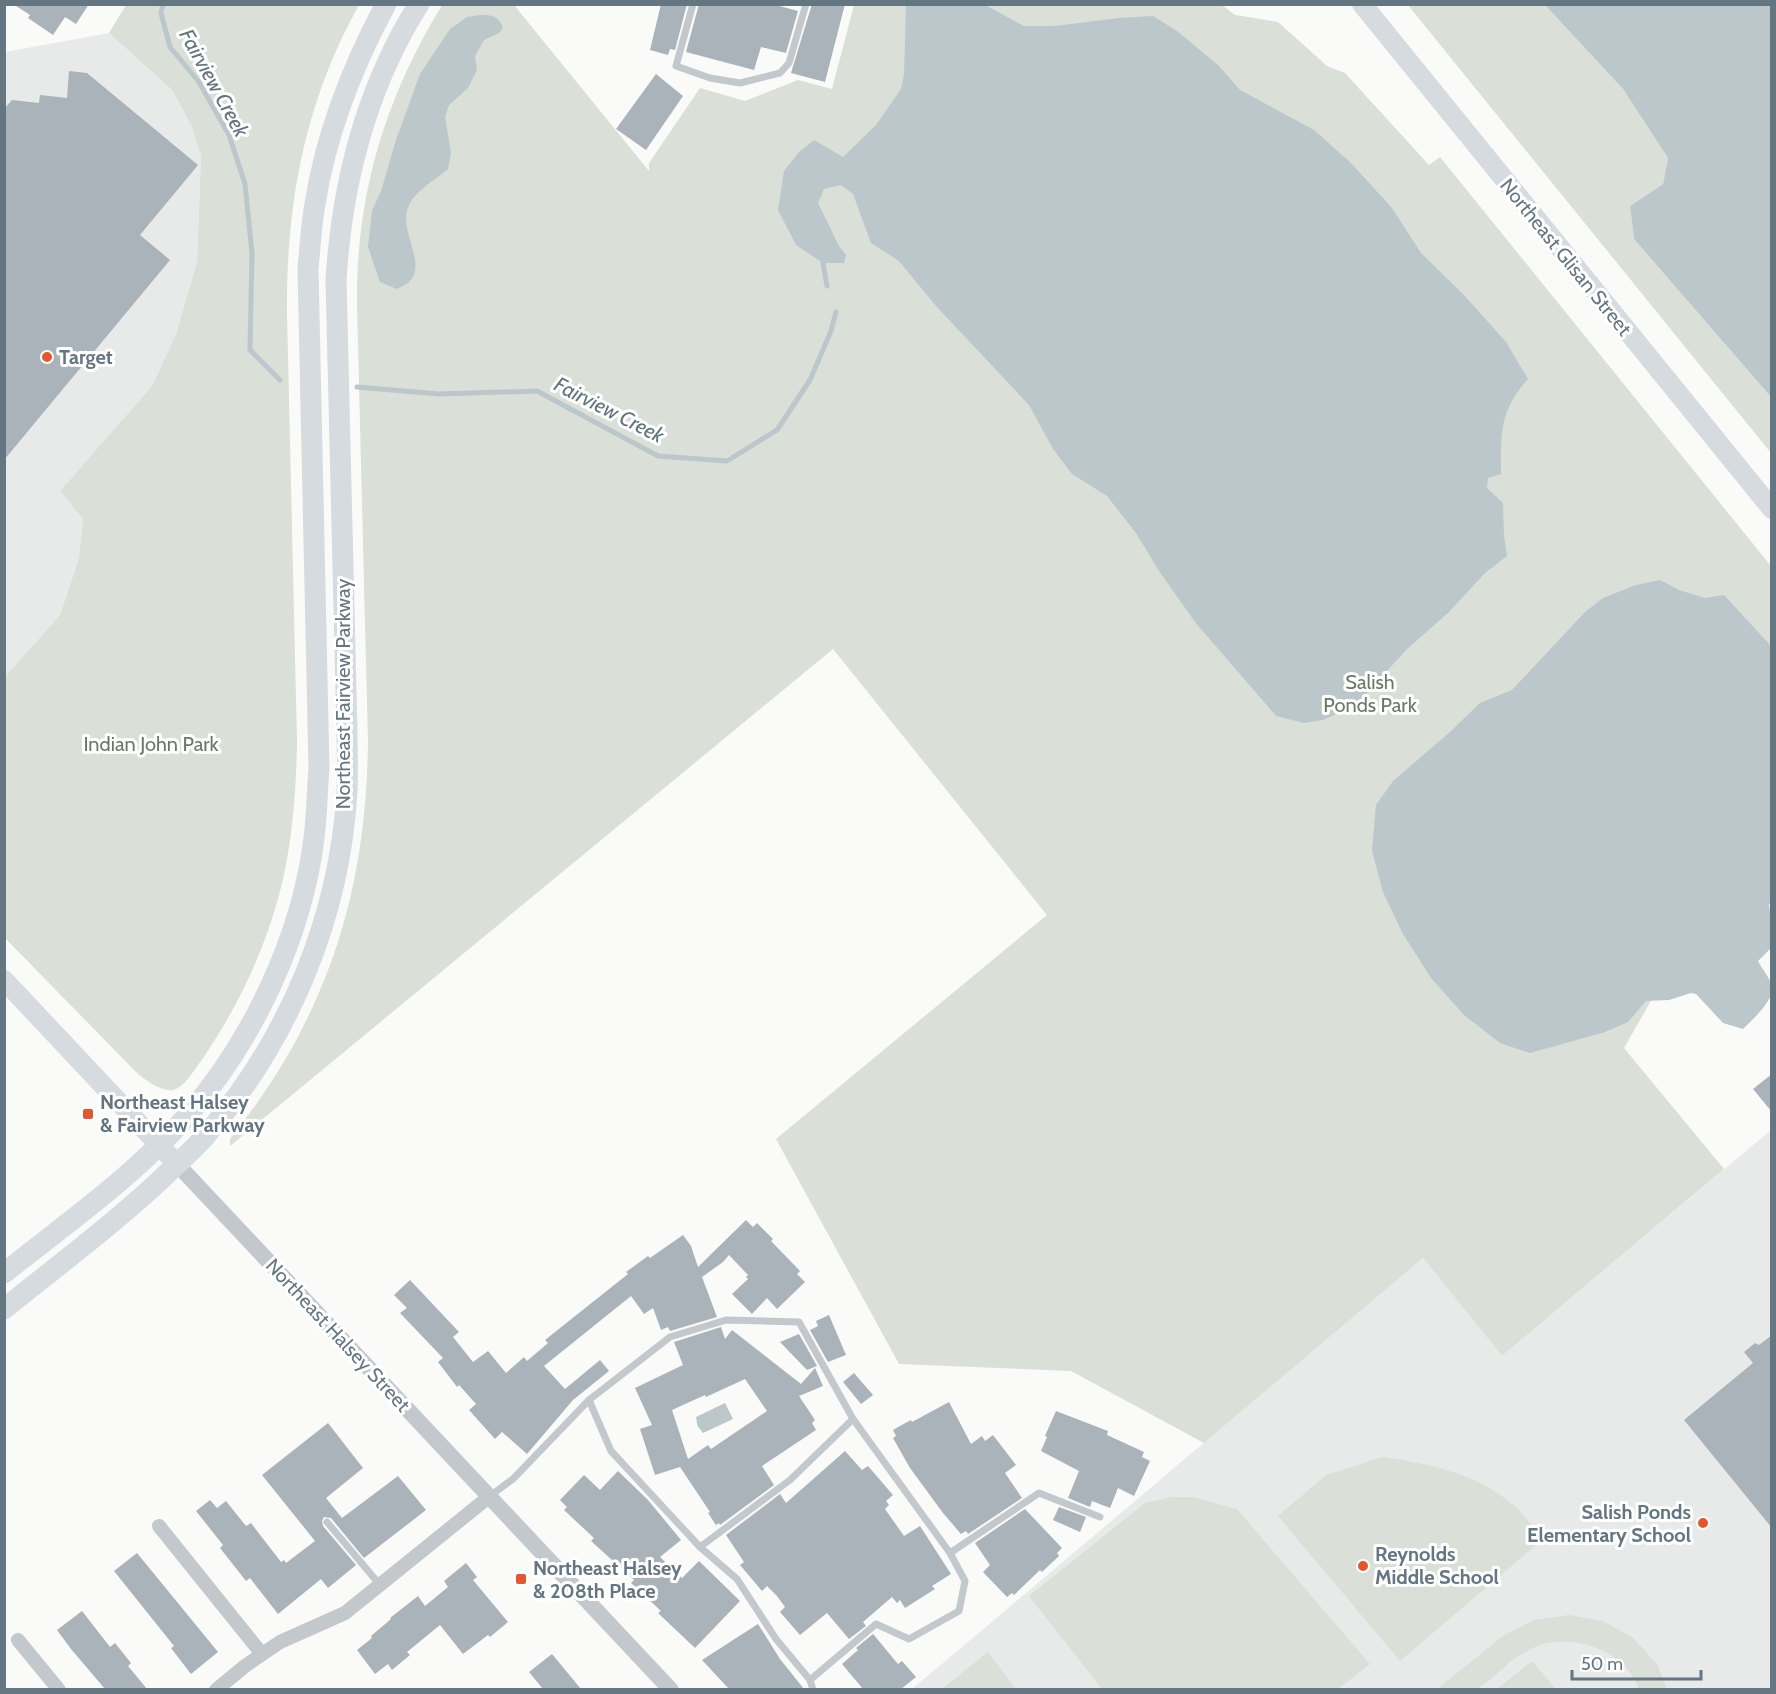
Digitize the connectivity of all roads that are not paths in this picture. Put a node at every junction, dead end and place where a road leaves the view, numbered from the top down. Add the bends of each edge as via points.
1 (386, 4) edge
2 (419, 4) edge
3 (693, 4) edge
4 (806, 4) edge
5 (1362, 4) edge
6 (1772, 509) edge
7 (4, 980) edge
8 (159, 1144) junction
9 (177, 1164) junction
10 (4, 1273) edge
11 (4, 1309) edge
12 (589, 1400) junction
13 (853, 1419) junction
14 (490, 1496) junction
15 (1100, 1517) dead end
16 (327, 1522) dead end
17 (159, 1526) dead end
18 (700, 1547) junction
19 (950, 1553) junction
20 (380, 1585) junction
21 (18, 1640) dead end
22 (262, 1654) junction
23 (810, 1680) junction
24 (59, 1689) edge
25 (216, 1689) edge
26 (671, 1689) edge
27 (813, 1689) edge

1 - 8 main road, Northeast Fairview Parkway via 357,65 332,132 315,206 309,258 319,759 311,858 279,967 251,1027 187,1116
2 - 9 main road, Northeast Fairview Parkway via 384,69 363,126 339,236 336,280 347,792 335,876 316,942 279,1030 233,1102
3 - 4 lane via 676,66 740,83 780,73 789,63
5 - 6 main road, Northeast Glisan Street
7 - 8 main road, Northeast Halsey Street
8 - 9 main road, Northeast Halsey Street
8 - 10 main road, Northeast Fairview Parkway via 129,1173
9 - 11 main road, Northeast Fairview Parkway via 147,1194
9 - 14 street, Northeast Halsey Street
12 - 13 lane via 670,1337 726,1320 799,1322
12 - 14 lane via 513,1479
12 - 18 lane via 611,1451
13 - 18 lane via 790,1480
13 - 19 lane
14 - 20 street
14 - 26 street, Northeast Halsey Street
15 - 19 lane via 1039,1493
16 - 20 lane
17 - 22 street
18 - 23 lane via 736,1579 776,1639
19 - 23 lane via 965,1581 959,1611 909,1639 876,1624
20 - 22 street via 345,1613
21 - 24 street
22 - 25 street
23 - 27 lane

